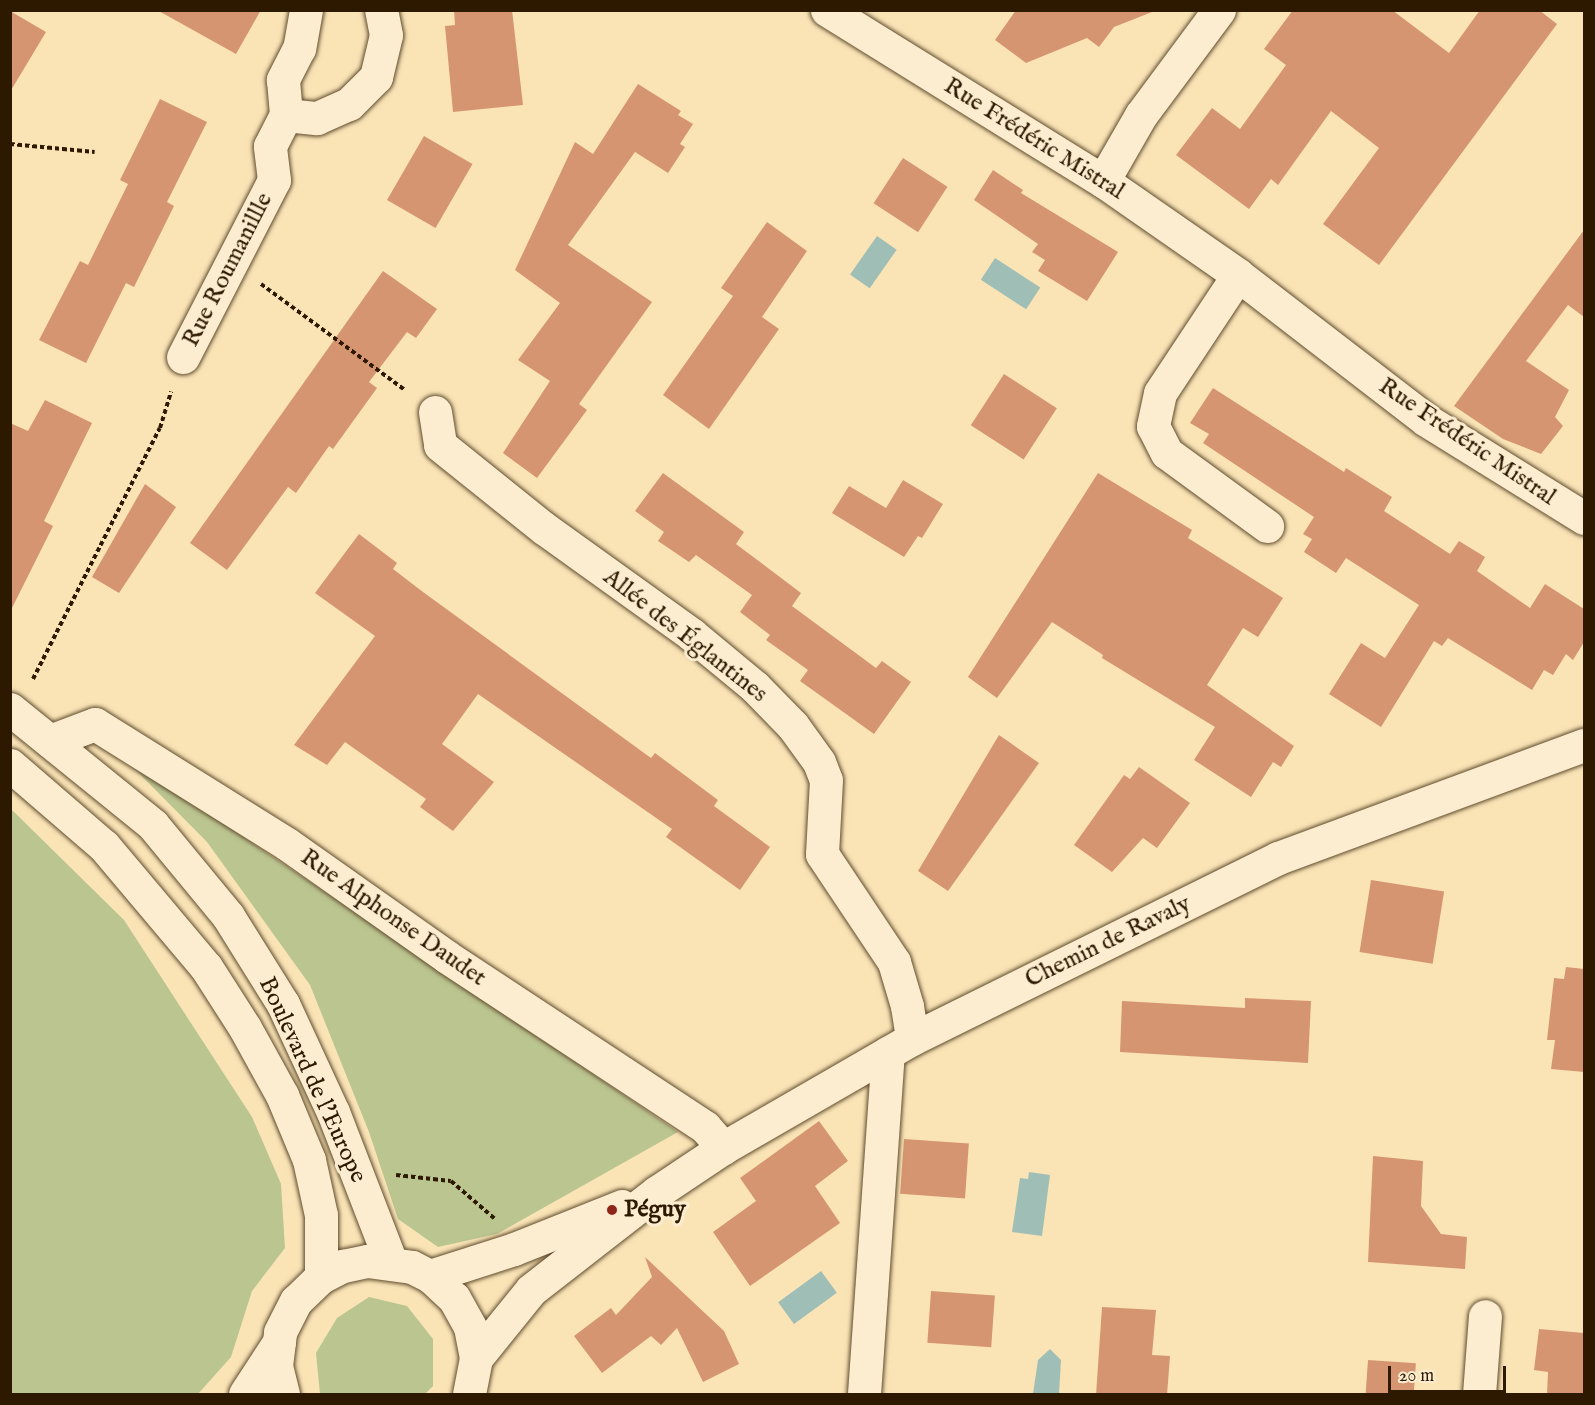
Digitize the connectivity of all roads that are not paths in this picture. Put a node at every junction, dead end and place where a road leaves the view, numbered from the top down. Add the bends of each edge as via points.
1 (306, 10) edge
2 (381, 10) edge
3 (826, 10) edge
4 (1219, 10) edge
5 (286, 115) junction
6 (1103, 181) junction
7 (1238, 275) junction
8 (183, 357) road end
9 (435, 412) road end
10 (1584, 518) edge
11 (1267, 526) dead end
12 (14, 712) edge
13 (50, 741) junction
14 (1584, 745) edge
15 (10, 765) edge
16 (900, 1046) junction
17 (723, 1148) junction
18 (657, 1192) junction
19 (391, 1262) junction
20 (430, 1276) junction
21 (321, 1277) junction
22 (1485, 1316) dead end
23 (279, 1342) junction
24 (476, 1359) junction
25 (245, 1395) edge
26 (283, 1395) edge
27 (469, 1395) edge
28 (864, 1395) edge
29 (1479, 1395) edge

1 - 5 street via 299,48 283,81
2 - 5 street via 386,35 376,77 349,104 317,118
3 - 6 street, Rue Frédéric Mistral
4 - 6 street via 1141,115
5 - 8 street, Rue Roumanillle via 270,146 274,180
6 - 7 street, Rue Frédéric Mistral
7 - 10 street, Rue Frédéric Mistral via 1426,420
7 - 11 street via 1160,393 1153,426 1167,453
9 - 16 street, Allée des Églantines via 440,445 545,529 691,634 755,687 793,726 819,762 826,780 822,854 894,962 907,1006
12 - 13 street, Boulevard de l'Europe
13 - 17 street, Rue Alphonse Daudet via 95,724 287,844 447,957 705,1127
13 - 19 street, Boulevard de l'Europe via 153,825 228,915 283,1004
14 - 16 street, Chemin de Ravaly via 1278,858
15 - 21 street, Boulevard de l'Europe via 104,846 206,967 245,1028 282,1095 309,1160 321,1215
16 - 17 street, Chemin de Ravaly
16 - 28 street, Allée des Églantines
17 - 18 street, Chemin de Ravaly
18 - 20 street, Chemin de Ravaly via 514,1249
18 - 24 street, Chemin de Ravaly via 531,1290
19 - 20 street
19 - 21 street via 343,1266
20 - 24 street via 454,1298 470,1327
21 - 23 street via 296,1301
22 - 29 street
23 - 25 street
23 - 26 street via 276,1366
24 - 27 street

